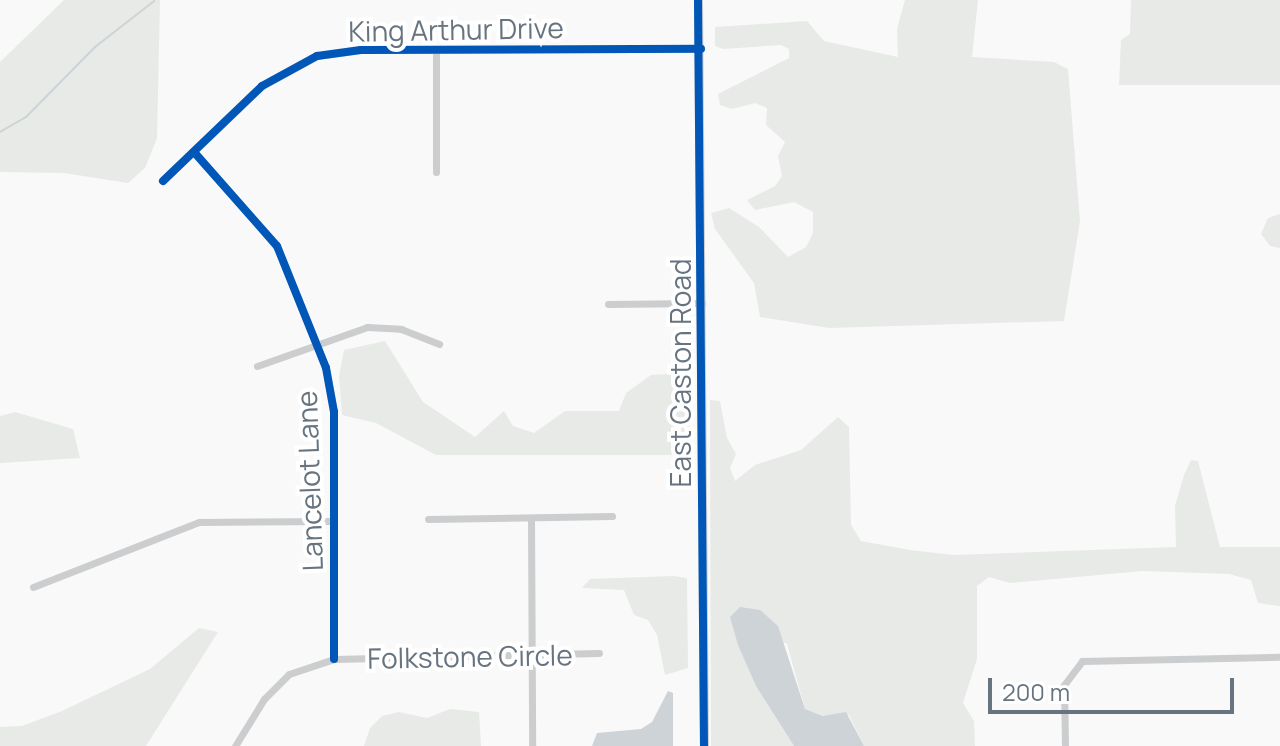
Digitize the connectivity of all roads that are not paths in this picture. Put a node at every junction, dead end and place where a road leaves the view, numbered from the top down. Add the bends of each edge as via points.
1 (698, 0) edge
2 (701, 49) junction
3 (436, 50) junction
4 (194, 152) junction
5 (436, 172) dead end
6 (163, 181) dead end
7 (702, 303) junction
8 (608, 304) dead end
9 (317, 342) junction
10 (439, 344) dead end
11 (257, 366) dead end
12 (612, 516) dead end
13 (428, 519) dead end
14 (531, 519) junction
15 (334, 521) junction
16 (33, 587) dead end
17 (599, 653) dead end
18 (529, 655) junction
19 (1280, 657) edge
20 (334, 659) junction
21 (235, 746) edge
22 (532, 746) edge
23 (704, 746) edge
24 (1065, 746) edge

1 - 2 street, East Caston Road
2 - 3 street, King Arthur Drive
2 - 7 street, East Caston Road
3 - 4 street, King Arthur Drive via 339,52 300,62 262,86
3 - 5 street
4 - 6 street, King Arthur Drive
4 - 9 street, Lancelot Lane via 270,236
7 - 8 street
7 - 23 street, East Caston Road
9 - 10 street via 378,327 412,332
9 - 11 street
9 - 15 street, Lancelot Lane via 333,401
12 - 14 street
13 - 14 street
14 - 18 street
15 - 16 street via 199,522
15 - 20 street, Lancelot Lane
17 - 18 street, Folkstone Circle
18 - 20 street, Folkstone Circle
18 - 22 street
19 - 24 street via 1082,661 1064,685
20 - 21 street, Folkstone Circle via 289,674 264,699

